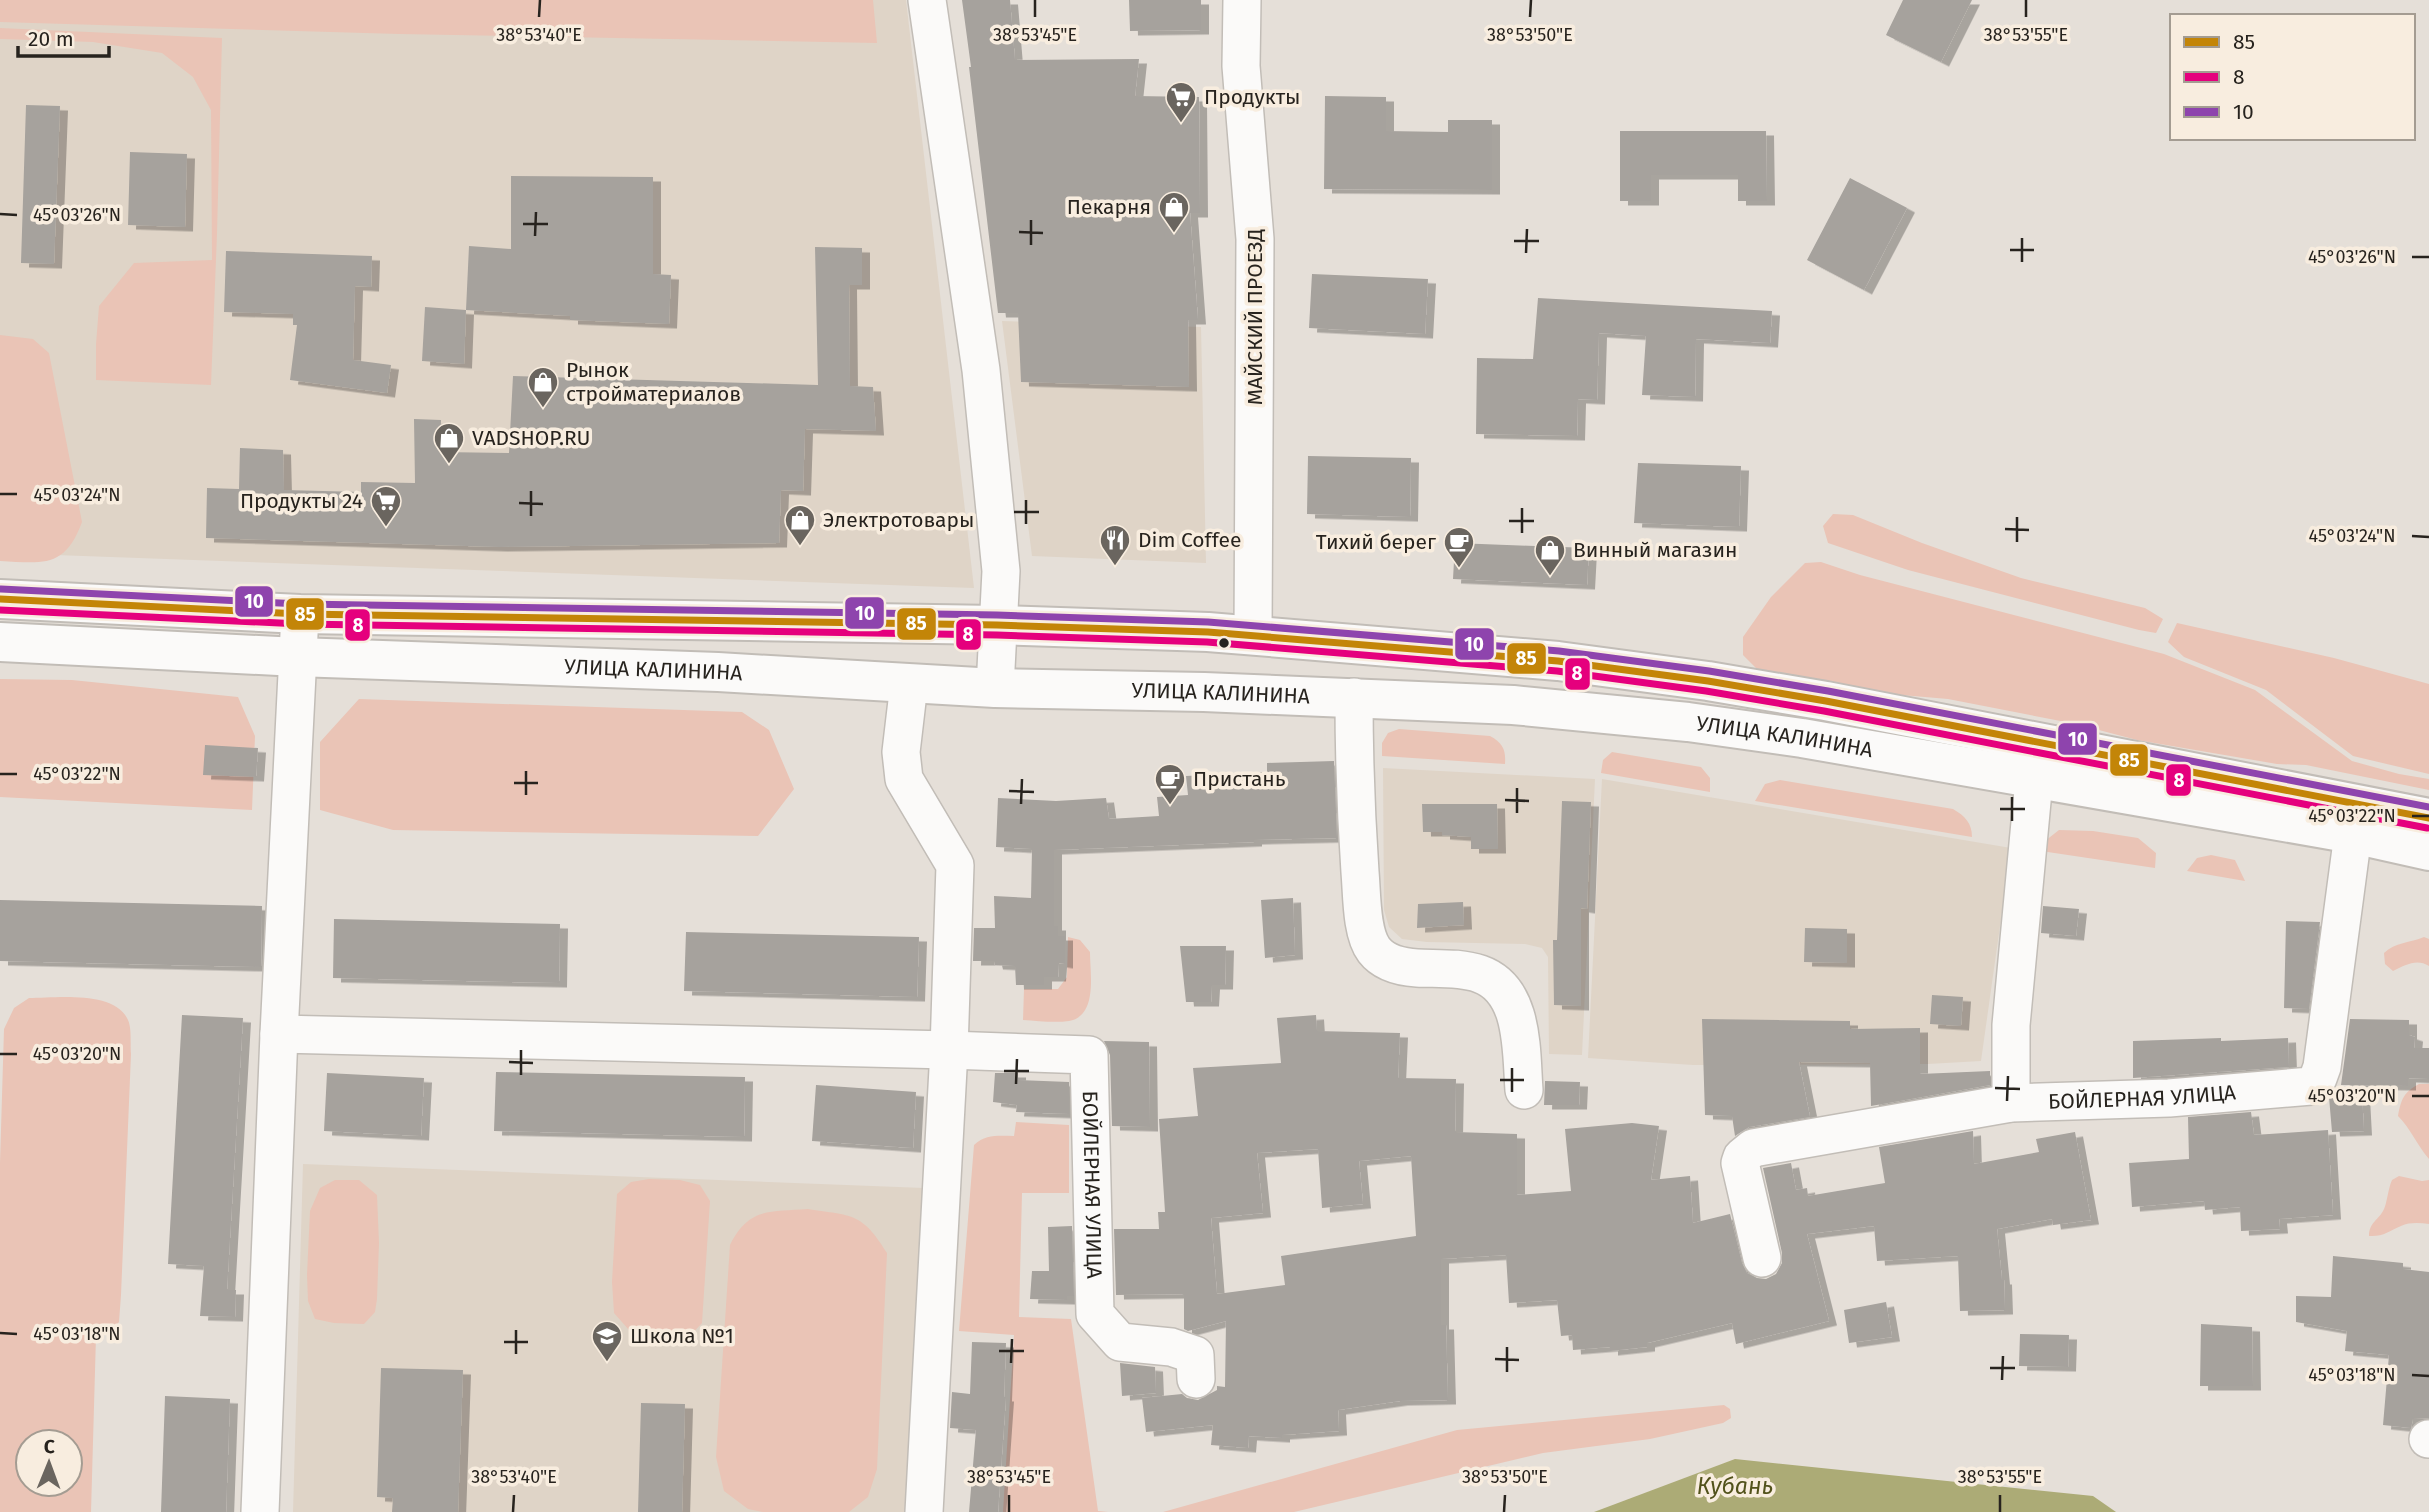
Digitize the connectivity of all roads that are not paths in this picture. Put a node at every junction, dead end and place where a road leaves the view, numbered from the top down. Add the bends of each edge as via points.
1 (927, 0) edge
2 (1242, 0) edge
3 (0, 599) edge
4 (300, 614) junction
5 (997, 625) junction
6 (1253, 635) junction
7 (0, 642) edge
8 (1435, 650) junction
9 (297, 657) junction
10 (909, 684) junction
11 (995, 688) junction
12 (1354, 697) junction
13 (1421, 701) junction
14 (2034, 780) junction
15 (2429, 818) edge
16 (2353, 834) junction
17 (2429, 851) edge
18 (279, 1034) junction
19 (949, 1050) junction
20 (1524, 1090) dead end
21 (2011, 1102) junction
22 (1762, 1258) dead end
23 (1196, 1379) dead end
24 (260, 1512) edge
25 (924, 1512) edge

1 - 5 street via 981,370 1000,571
2 - 6 street, МАЙСКИЙ ПРОЕЗД via 1241,66 1255,239
3 - 4 highway, УЛИЦА КАЛИНИНА
4 - 5 highway, УЛИЦА КАЛИНИНА
4 - 9 street
5 - 6 highway, УЛИЦА КАЛИНИНА
5 - 11 street
6 - 8 highway, УЛИЦА КАЛИНИНА
7 - 9 highway, УЛИЦА КАЛИНИНА
8 - 13 highway via 1450,662 1451,684
8 - 15 highway, УЛИЦА КАЛИНИНА via 1721,683
9 - 10 highway, УЛИЦА КАЛИНИНА via 718,672
9 - 18 street
10 - 11 highway, УЛИЦА КАЛИНИНА
10 - 19 street via 901,752 904,779 955,864
11 - 12 highway, УЛИЦА КАЛИНИНА
12 - 13 highway, УЛИЦА КАЛИНИНА
12 - 20 street via 1355,801 1369,942 1387,962 1410,968 1462,970 1493,980 1511,1002 1517,1020
13 - 14 highway, УЛИЦА КАЛИНИНА via 1688,722
14 - 16 highway, УЛИЦА КАЛИНИНА
14 - 21 street via 2011,1026
16 - 17 highway, УЛИЦА КАЛИНИНА
16 - 21 street, БОЙЛЕРНАЯ УЛИЦА via 2322,1067 2311,1086 2169,1098
18 - 19 street
18 - 24 street
19 - 23 street, БОЙЛЕРНАЯ УЛИЦА via 1089,1055 1095,1314 1120,1342 1171,1347 1195,1355
19 - 25 street
21 - 22 street, БОЙЛЕРНАЯ УЛИЦА via 1753,1148 1740,1163

